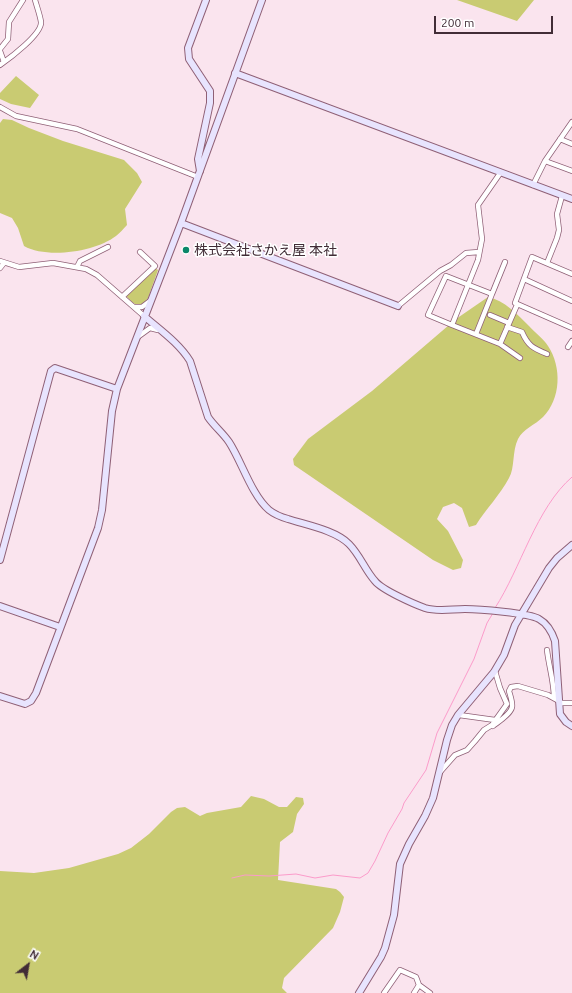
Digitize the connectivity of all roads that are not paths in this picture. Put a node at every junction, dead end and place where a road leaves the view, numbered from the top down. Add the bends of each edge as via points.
1 (23, 0) edge
2 (35, 0) edge
3 (206, 0) edge
4 (260, 2) edge
5 (0, 50) edge
6 (2, 63) edge
7 (236, 73) junction
8 (0, 108) edge
9 (572, 122) edge
10 (560, 139) junction
11 (572, 144) edge
12 (545, 161) junction
13 (572, 171) edge
14 (502, 172) junction
15 (199, 174) junction
16 (533, 185) junction
17 (562, 196) junction
18 (572, 199) edge
19 (181, 223) junction
20 (108, 247) dead end
21 (140, 252) dead end
22 (479, 252) junction
23 (2, 262) edge
24 (505, 262) dead end
25 (547, 263) junction
26 (0, 268) edge
27 (76, 268) junction
28 (572, 274) edge
29 (524, 279) junction
30 (468, 285) junction
31 (492, 294) junction
32 (122, 297) junction
33 (151, 300) junction
34 (572, 301) edge
35 (517, 304) junction
36 (133, 306) junction
37 (398, 306) joint
38 (490, 315) dead end
39 (144, 316) junction
40 (452, 325) junction
41 (508, 325) junction
42 (572, 328) edge
43 (163, 333) junction
44 (476, 334) junction
45 (136, 339) junction
46 (572, 341) edge
47 (500, 344) junction
48 (568, 347) dead end
49 (547, 354) dead end
50 (520, 358) dead end
51 (117, 389) junction
52 (572, 545) edge
53 (0, 560) edge
54 (0, 606) edge
55 (520, 615) junction
56 (60, 627) junction
57 (547, 650) dead end
58 (495, 671) junction
59 (0, 696) edge
60 (557, 701) junction
61 (572, 703) edge
62 (459, 715) junction
63 (495, 720) junction
64 (572, 726) edge
65 (487, 728) junction
66 (440, 772) junction
67 (419, 985) junction
68 (359, 993) edge
69 (384, 993) edge
70 (414, 993) edge
71 (430, 993) edge

1 - 5 street via 10,22 8,39
2 - 6 street via 40,26 26,43
3 - 15 street via 187,53 210,91 210,103 198,159
4 - 7 street
5 - 6 street
7 - 14 street
7 - 15 street
8 - 15 street via 16,116 77,128
9 - 10 street
10 - 11 street
10 - 12 street
12 - 13 street
12 - 16 street
14 - 16 street
14 - 22 street via 478,206 482,239
15 - 19 street
16 - 17 street
17 - 18 street
17 - 25 street via 557,214 559,230
19 - 33 street
19 - 37 street
20 - 27 street via 80,261
21 - 32 street via 155,266
22 - 30 street
22 - 37 street via 466,253
23 - 26 street
23 - 27 street via 19,267 53,263
24 - 31 street
25 - 28 street
25 - 29 street via 532,257
27 - 32 street via 92,271
29 - 34 street
29 - 35 street via 515,303
30 - 31 street
30 - 40 street
30 - 40 street via 446,276 428,315
31 - 44 street
32 - 36 street
33 - 36 street via 142,307
33 - 39 street
35 - 41 street
35 - 42 street
36 - 39 street
38 - 41 street
39 - 43 street
39 - 45 street
40 - 44 street
41 - 47 street
41 - 49 street via 522,332 526,342 532,347
43 - 45 street via 150,328
43 - 55 street via 186,355 208,417 229,441 268,510 341,538 360,557 376,583 426,609 466,609
44 - 47 street
45 - 51 street
46 - 48 street
47 - 50 street
51 - 53 street via 55,368 51,371
51 - 56 street via 98,528
52 - 55 street via 549,568
54 - 56 street
55 - 58 street
55 - 60 street via 539,619 553,634
56 - 59 street via 31,701 25,704
57 - 60 street
58 - 62 street
58 - 63 street via 507,704
60 - 61 street
60 - 64 street via 562,717
60 - 65 street via 518,686 511,687 509,691 512,709
62 - 63 street
62 - 66 street via 450,731
63 - 65 street
65 - 66 street via 467,750 455,755
66 - 68 street via 429,808 400,864 394,915 385,948
67 - 69 street via 416,977 400,970
67 - 70 street
67 - 71 street

